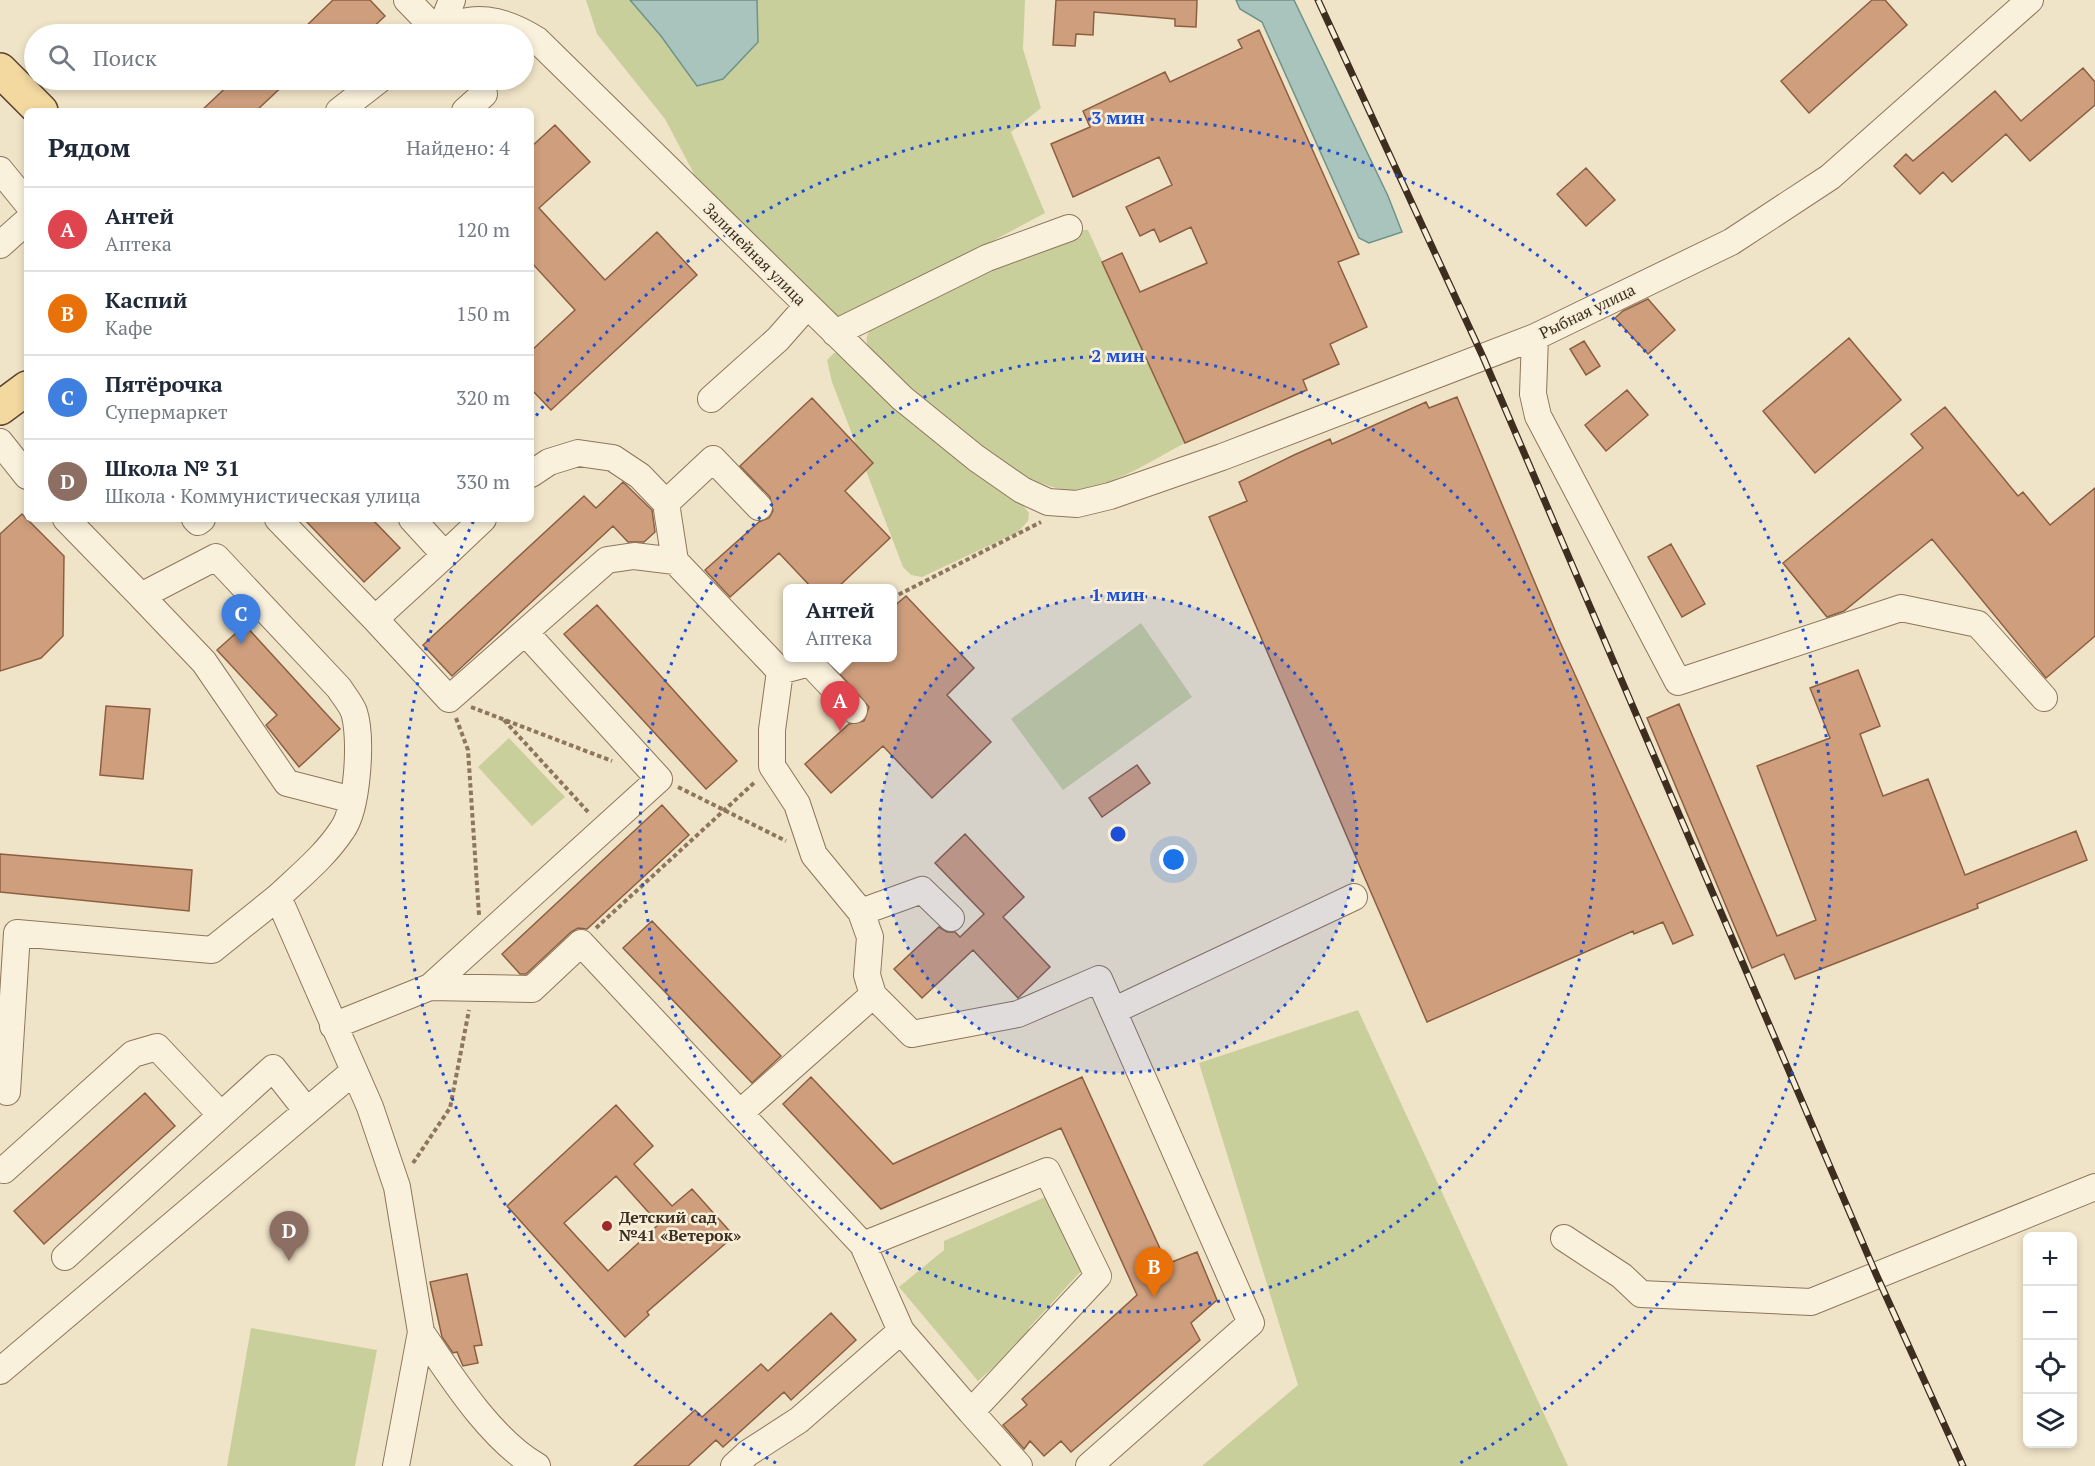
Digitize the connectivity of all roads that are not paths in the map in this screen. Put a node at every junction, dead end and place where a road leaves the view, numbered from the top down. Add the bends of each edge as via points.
1 (407, 0) edge
2 (452, 0) edge
3 (2030, 0) edge
4 (429, 24) edge
5 (442, 24) edge
6 (453, 24) edge
7 (503, 24) edge
8 (534, 39) edge
9 (0, 70) edge
10 (366, 90) edge
11 (484, 94) dead end
12 (38, 108) edge
13 (343, 108) edge
14 (468, 108) edge
15 (0, 170) edge
16 (24, 199) edge
17 (24, 224) edge
18 (1070, 228) dead end
19 (0, 245) edge
20 (807, 306) junction
21 (835, 333) junction
22 (1535, 337) junction
23 (24, 390) edge
24 (711, 399) dead end
25 (0, 408) edge
26 (0, 442) edge
27 (534, 471) edge
28 (24, 472) edge
29 (666, 503) junction
30 (1077, 504) joint
31 (759, 507) dead end
32 (69, 522) edge
33 (281, 522) edge
34 (415, 522) edge
35 (480, 522) edge
36 (445, 555) junction
37 (675, 561) junction
38 (141, 596) junction
39 (375, 619) junction
40 (525, 632) junction
41 (780, 671) junction
42 (2044, 698) dead end
43 (854, 710) dead end
44 (353, 800) junction
45 (278, 897) junction
46 (1354, 897) dead end
47 (861, 912) junction
48 (951, 918) dead end
49 (430, 987) junction
50 (873, 995) junction
51 (1113, 1011) junction
52 (333, 1026) junction
53 (353, 1072) junction
54 (7, 1092) dead end
55 (307, 1111) junction
56 (740, 1113) junction
57 (221, 1115) junction
58 (4, 1170) dead end
59 (2095, 1187) edge
60 (1564, 1238) dead end
61 (863, 1245) junction
62 (65, 1257) dead end
63 (901, 1331) junction
64 (421, 1332) junction
65 (0, 1371) edge
66 (971, 1412) junction
67 (396, 1466) edge
68 (537, 1466) edge
69 (734, 1466) edge
70 (1019, 1466) edge
71 (1089, 1466) edge

1 - 4 street
2 - 5 street
3 - 22 street, Рыбная улица via 1830,177 1731,242
6 - 7 street, Залинейная улица via 472,19
8 - 20 street, Залинейная улица via 554,54
9 - 12 main road
10 - 13 street
11 - 14 street
15 - 16 street
17 - 19 street
18 - 21 street via 987,258
20 - 21 street, Залинейная улица
20 - 24 street via 778,339
21 - 30 street, Залинейная улица via 902,398 1000,476 1036,498
22 - 30 street, Рыбная улица via 1222,457
22 - 42 street via 1533,394 1538,416 1678,681 1901,608 1978,624
23 - 25 main road
26 - 28 street
27 - 29 street via 578,453 613,458 640,476
29 - 31 street via 713,459
29 - 37 street
32 - 38 street
33 - 39 street
34 - 36 street
35 - 36 street
36 - 39 street
37 - 40 street via 634,556 607,560
37 - 41 street
38 - 44 street via 204,662 287,783
38 - 44 street via 216,557 339,688 354,712 358,748
39 - 40 street via 449,699
40 - 49 street via 659,779
41 - 43 street via 810,663
41 - 47 street via 772,730 772,766 796,804 814,855
44 - 45 street via 344,829
45 - 52 street
45 - 54 street via 212,950 17,933
46 - 51 street
47 - 48 street via 922,890
47 - 50 street via 870,937 867,975
49 - 52 street
49 - 56 street via 531,989 581,943
50 - 51 street via 912,1034 1018,1014 1099,979
50 - 56 street
51 - 71 street via 1251,1323
52 - 53 street
53 - 55 street
53 - 64 street via 384,1143 397,1187
55 - 57 street via 273,1068
55 - 65 street
56 - 61 street
57 - 58 street via 158,1047 133,1054
57 - 62 street
59 - 60 street via 1811,1302 1641,1294 1622,1276
61 - 63 street
61 - 66 street via 1047,1171 1098,1276
63 - 66 street
63 - 69 street via 799,1420
64 - 67 street
64 - 68 street via 458,1387 518,1455
66 - 70 street

